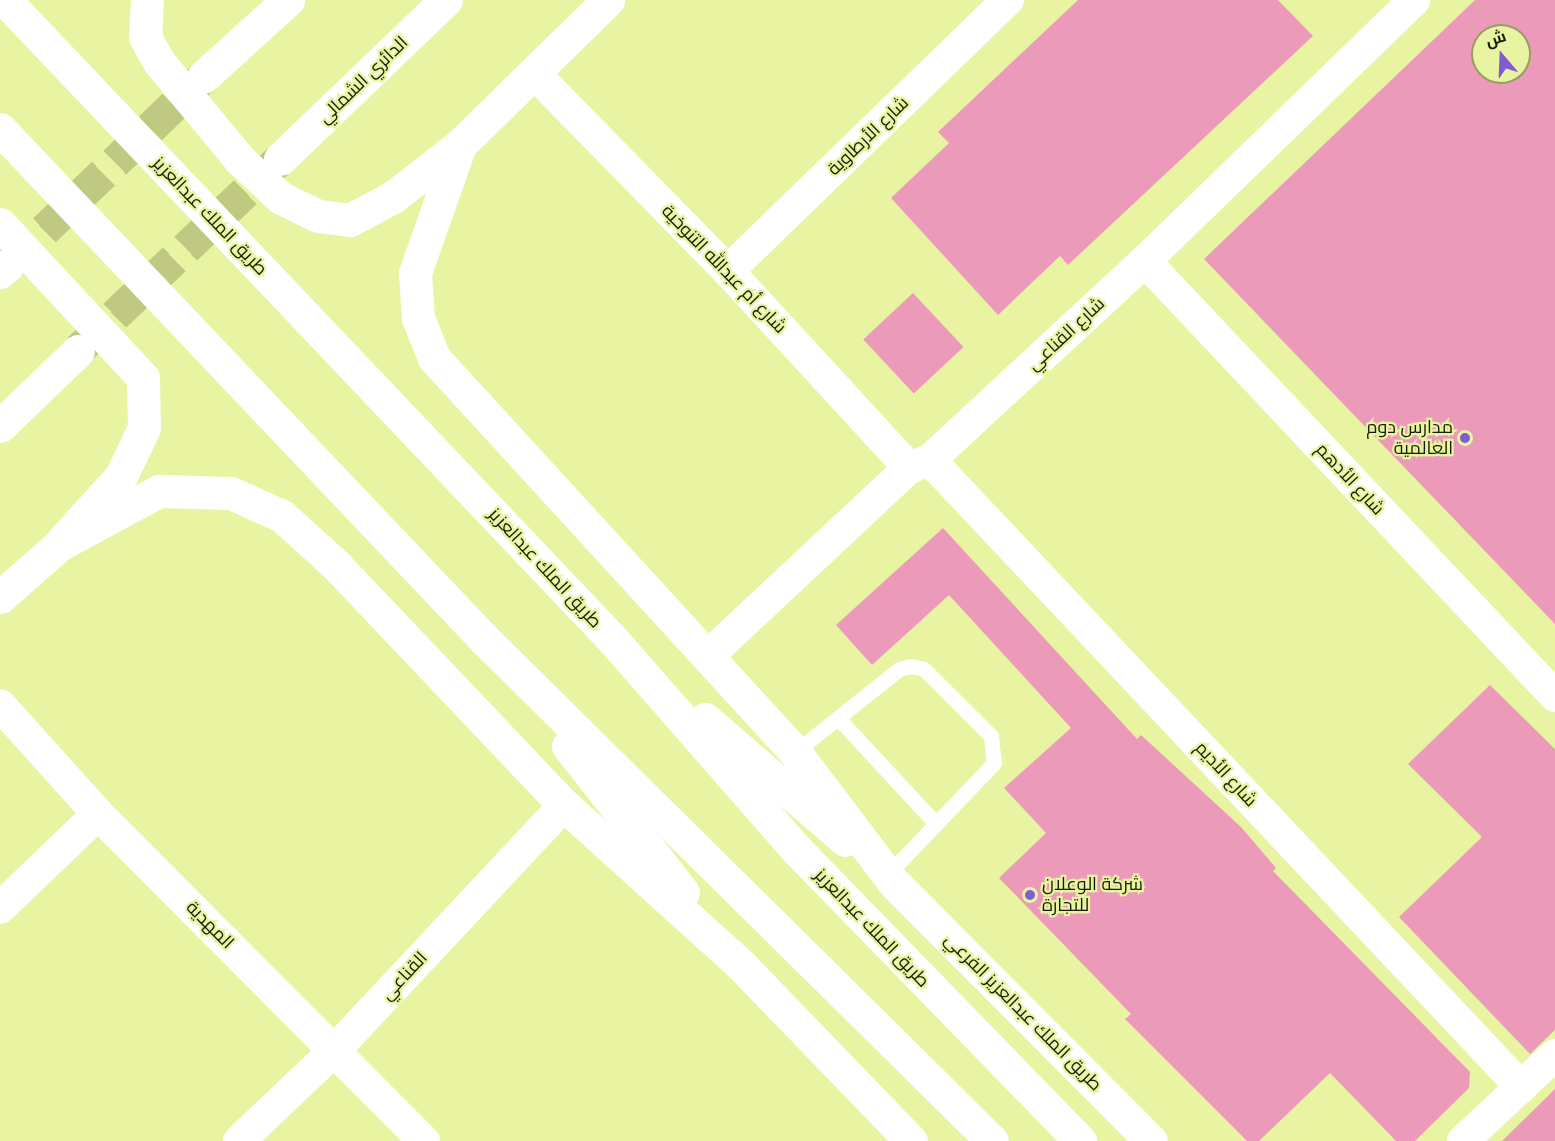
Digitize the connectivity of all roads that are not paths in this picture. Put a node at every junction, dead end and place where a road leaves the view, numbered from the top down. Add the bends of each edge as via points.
1 (5, 0) edge
2 (147, 0) edge
3 (288, 0) edge
4 (446, 0) edge
5 (608, 0) edge
6 (1008, 0) edge
7 (1414, 0) edge
8 (535, 74) junction
9 (203, 77) tunnel mouth
10 (0, 129) edge
11 (460, 146) junction
12 (280, 159) tunnel mouth
13 (0, 224) edge
14 (1145, 261) junction
15 (728, 271) junction
16 (78, 351) tunnel mouth
17 (0, 426) edge
18 (920, 464) junction
19 (59, 545) junction
20 (0, 597) edge
21 (484, 639) junction
22 (613, 640) junction
23 (708, 656) junction
24 (1553, 688) edge
25 (0, 705) edge
26 (838, 718) junction
27 (795, 752) junction
28 (564, 805) junction
29 (98, 814) junction
30 (936, 824) junction
31 (891, 878) junction
32 (0, 909) edge
33 (741, 965) junction
34 (336, 1049) junction
35 (1555, 1055) edge
36 (1521, 1087) junction
37 (239, 1141) edge
38 (424, 1141) edge
39 (911, 1141) edge
40 (992, 1141) edge
41 (1080, 1141) edge
42 (1151, 1141) edge
43 (1463, 1141) edge

1 - 22 main road, طريق الملك عبدالعزيز
2 - 11 main road via 145,37 159,62 240,160 281,198 318,216 350,220 393,197
3 - 9 main road
4 - 12 main road, الدائري الشمالي
5 - 8 main road
6 - 15 street, شارع الأرطاوية
7 - 14 street, شارع القناعي
8 - 11 main road
8 - 15 street, شارع أم عبدالله التنوخية
10 - 21 main road
11 - 23 main road via 415,273 417,318 434,358
13 - 19 main road via 143,378 144,428 121,476
14 - 18 street, شارع القناعي
14 - 24 street, شارع الأدهم
15 - 18 street, شارع أم عبدالله التنوخية
16 - 17 main road
18 - 23 street, شارع القناعي
18 - 36 street, شارع الأديم
19 - 20 main road
19 - 28 main road via 159,491 231,493 282,516 336,565
21 - 33 main road
21 - 40 main road
22 - 31 main road
22 - 41 main road, طريق الملك عبدالعزيز via 798,851
23 - 27 main road
25 - 29 street, المهدية
26 - 27 lane
26 - 30 lane
26 - 30 lane via 899,669 911,666 924,669 991,736 994,763
27 - 31 main road
28 - 33 main road
28 - 34 street, القناعي
29 - 32 street
29 - 34 street, المهدية
30 - 31 lane
31 - 42 main road, طريق الملك عبدالعزيز الفرعي
33 - 39 main road
34 - 37 street, القناعي
34 - 38 street, المهدية
35 - 36 street
36 - 43 street

